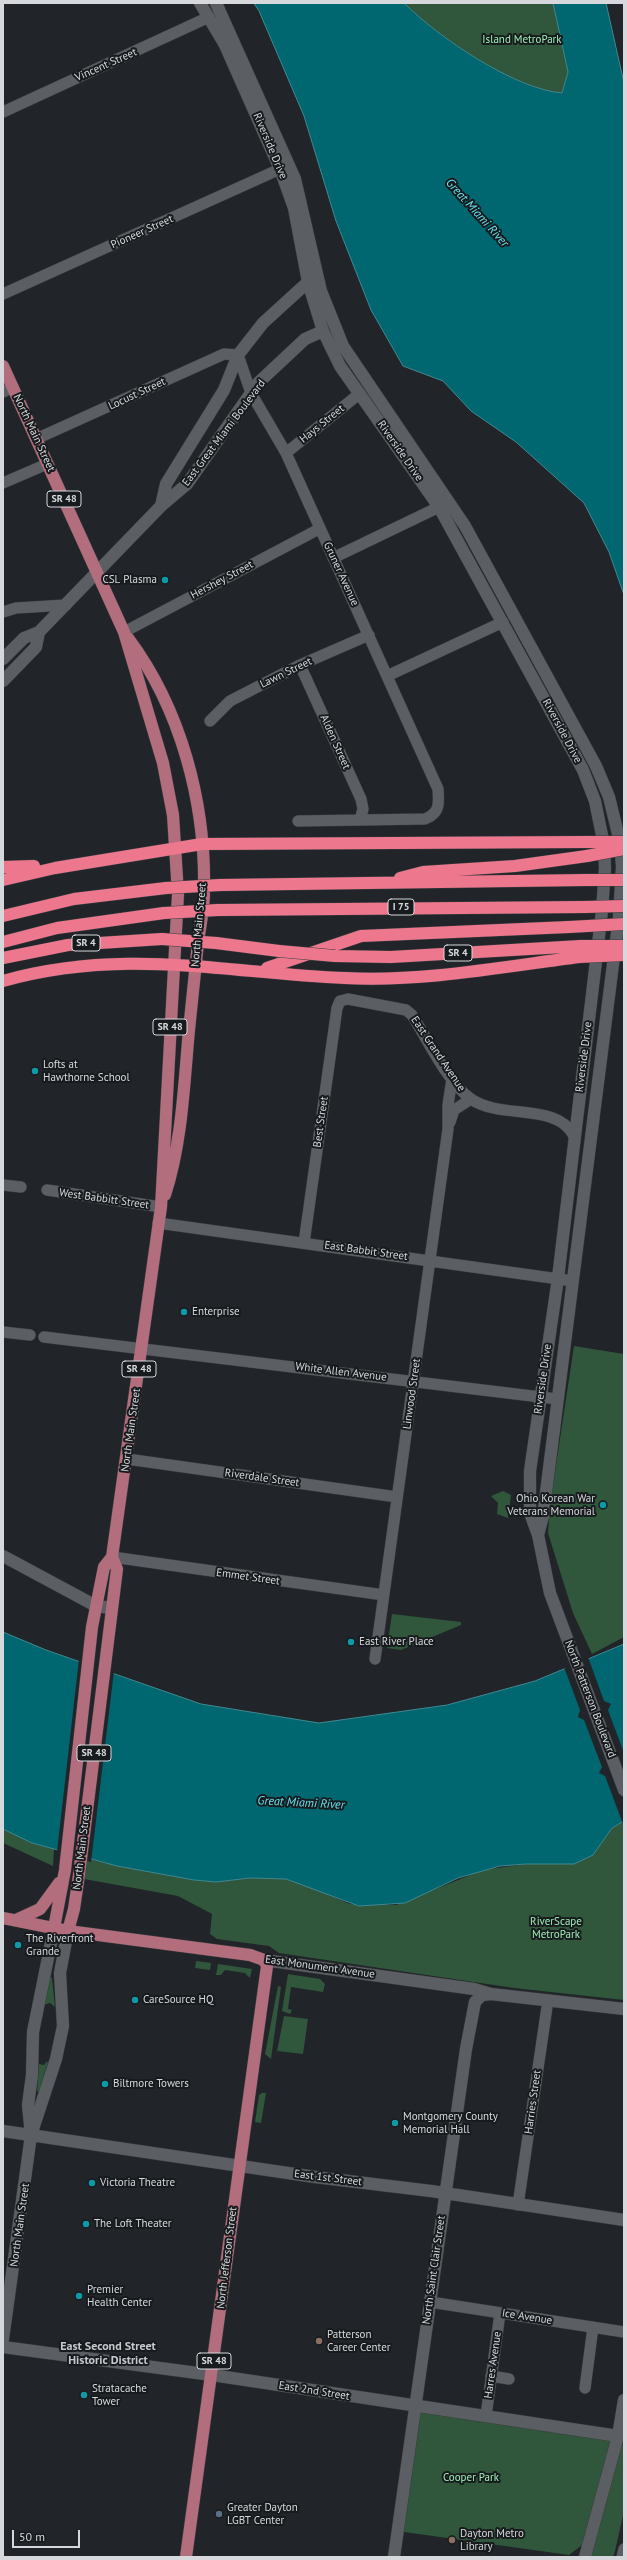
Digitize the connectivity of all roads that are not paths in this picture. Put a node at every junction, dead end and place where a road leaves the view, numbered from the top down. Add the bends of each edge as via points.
1 (200, 3) edge
2 (216, 3) edge
3 (209, 17) junction
4 (3, 112) edge
5 (280, 169) junction
6 (308, 282) junction
7 (3, 294) edge
8 (323, 331) junction
9 (238, 355) junction
10 (3, 366) edge
11 (8, 389) edge
12 (251, 393) junction
13 (359, 394) junction
14 (36, 439) junction
15 (286, 453) junction
16 (48, 464) junction
17 (3, 483) edge
18 (161, 506) junction
19 (439, 507) junction
20 (320, 529) junction
21 (333, 558) junction
22 (99, 573) junction
23 (19, 598) dead end
24 (66, 605) junction
25 (3, 612) edge
26 (503, 622) junction
27 (39, 632) junction
28 (124, 632) junction
29 (369, 635) junction
30 (3, 659) edge
31 (300, 665) junction
32 (387, 676) junction
33 (3, 681) edge
34 (210, 721) dead end
35 (360, 820) junction
36 (298, 821) dead end
37 (624, 842) edge
38 (202, 844) junction
39 (175, 847) junction
40 (624, 849) edge
41 (3, 867) edge
42 (55, 868) junction
43 (3, 880) edge
44 (624, 880) edge
45 (390, 882) junction
46 (624, 906) edge
47 (3, 916) edge
48 (624, 924) edge
49 (3, 942) edge
50 (624, 946) edge
51 (580, 951) junction
52 (624, 955) edge
53 (3, 958) edge
54 (174, 963) junction
55 (196, 965) junction
56 (254, 970) junction
57 (3, 981) edge
58 (340, 1001) joint
59 (452, 1079) junction
60 (471, 1099) junction
61 (448, 1129) junction
62 (574, 1136) junction
63 (3, 1185) edge
64 (21, 1187) dead end
65 (47, 1190) dead end
66 (161, 1207) junction
67 (158, 1223) junction
68 (304, 1243) junction
69 (430, 1260) junction
70 (558, 1278) junction
71 (573, 1280) junction
72 (3, 1332) edge
73 (30, 1336) dead end
74 (44, 1337) dead end
75 (142, 1348) junction
76 (413, 1381) junction
77 (541, 1396) junction
78 (557, 1399) junction
79 (127, 1459) junction
80 (398, 1497) junction
81 (538, 1535) junction
82 (3, 1556) edge
83 (112, 1557) junction
84 (384, 1595) junction
85 (96, 1606) junction
86 (111, 1608) junction
87 (556, 1608) joint
88 (375, 1659) dead end
89 (624, 1790) edge
90 (64, 1872) junction
91 (3, 1918) edge
92 (16, 1920) junction
93 (54, 1928) junction
94 (68, 1930) junction
95 (264, 1960) junction
96 (491, 1994) junction
97 (548, 2000) junction
98 (624, 2009) edge
99 (3, 2131) edge
100 (31, 2135) junction
101 (238, 2166) junction
102 (445, 2193) junction
103 (518, 2204) junction
104 (624, 2220) edge
105 (430, 2302) junction
106 (500, 2313) junction
107 (593, 2327) junction
108 (624, 2332) edge
109 (3, 2339) edge
110 (3, 2347) edge
111 (212, 2375) junction
112 (491, 2376) junction
113 (509, 2378) dead end
114 (585, 2388) dead end
115 (624, 2400) edge
116 (416, 2406) junction
117 (486, 2416) junction
118 (621, 2436) edge
119 (624, 2549) edge
120 (186, 2557) edge
121 (394, 2557) edge
122 (585, 2557) edge
123 (622, 2557) edge

1 - 3 main road, Riverside Drive
2 - 71 main road, Riverside Drive via 295,179 321,291 329,317 343,346 465,526 596,766 616,822 622,866 618,917
3 - 4 street, Vincent Street
3 - 5 main road, Riverside Drive via 225,45
5 - 6 main road, Riverside Drive via 294,208
5 - 7 street, Pioneer Street
6 - 8 main road, Riverside Drive
6 - 9 main road, East Great Miami Boulevard via 263,323
8 - 12 main road, East Great Miami Boulevard via 312,334 300,343
8 - 13 main road, Riverside Drive via 340,366
9 - 12 street, Gruner Avenue
9 - 14 street, Locust Street via 224,354
9 - 18 main road, East Great Miami Boulevard via 224,390 166,484
10 - 11 main road, North Main Street / SR 48
11 - 14 main road, North Main Street / SR 48
12 - 15 street, Gruner Avenue
12 - 18 main road, East Great Miami Boulevard via 198,471 175,496
13 - 15 street, Hays Street
13 - 19 main road, Riverside Drive
14 - 16 main road, North Main Street / SR 48
15 - 20 street, Gruner Avenue
16 - 17 street
16 - 22 main road, North Main Street / SR 48
18 - 22 main road, East Great Miami Boulevard
19 - 21 street
19 - 26 main road, Riverside Drive
20 - 21 street, Gruner Avenue
20 - 28 street, Hershey Street
21 - 29 street, Gruner Avenue
22 - 24 main road, East Great Miami Boulevard
22 - 28 main road, North Main Street / SR 48
23 - 25 street
24 - 25 street via 16,608
24 - 27 main road, East Great Miami Boulevard
26 - 32 street
26 - 62 main road, Riverside Drive via 583,770 595,801 604,845 602,911
27 - 30 main road via 24,638
27 - 33 main road via 36,647
28 - 38 main road, North Main Street / SR 48 via 142,656 162,694 182,742 196,799
28 - 39 main road, North Main Street / SR 48 via 163,763
29 - 31 street, Lawn Street
29 - 32 street, Gruner Avenue
31 - 34 street, Lawn Street via 230,701
31 - 35 street, Alden Street via 361,799 363,809
32 - 35 street, Gruner Avenue via 436,782 439,806 434,815 425,819
35 - 36 street
37 - 38 highway, bridge
38 - 39 highway
38 - 55 main road, North Main Street / SR 48 via 204,892
39 - 42 highway
39 - 54 main road, North Main Street / SR 48 via 178,894
40 - 45 highway, bridge via 515,866 423,872
41 - 42 highway via 42,865
42 - 43 highway
44 - 45 highway, I 75, bridge
45 - 47 highway, I 75, bridge via 166,888 74,899
46 - 49 highway, I 75, bridge via 218,910 164,913 57,928
48 - 56 highway, bridge via 361,936 274,967
50 - 51 highway, SR 4, bridge
51 - 52 highway, bridge
51 - 53 highway, SR 4, bridge via 391,957 335,956 162,939 68,945
51 - 56 highway via 410,978 346,978
54 - 55 highway
54 - 57 highway via 125,962 77,966 38,971
54 - 66 main road, North Main Street / SR 48
55 - 56 highway
55 - 66 main road, North Main Street / SR 48 via 172,1174
58 - 59 street, East Grand Avenue via 348,999 406,1010 412,1015
58 - 68 street, Best Street via 336,1008
59 - 60 street, East Grand Avenue
59 - 61 street, Linwood Street
60 - 61 street, Linwood Street via 454,1110
60 - 62 street, East Grand Avenue via 500,1110 559,1120 570,1128
61 - 69 street, Linwood Street
62 - 70 main road, Riverside Drive
63 - 64 street
65 - 66 street, West Babbitt Street
66 - 67 main road, North Main Street / SR 48
67 - 68 street, East Babbit Street
67 - 75 main road, North Main Street / SR 48
68 - 69 street, East Babbit Street
69 - 70 street, East Babbit Street
69 - 76 street, Linwood Street
70 - 71 street, East Babbit Street
70 - 77 main road, Riverside Drive
71 - 78 main road, Riverside Drive
72 - 73 street
74 - 75 street, White Allen Avenue
75 - 76 street, White Allen Avenue
75 - 79 main road, North Main Street / SR 48
76 - 77 street, White Allen Avenue
76 - 80 street, Linwood Street
77 - 78 street, White Allen Avenue
77 - 81 main road, Riverside Drive via 529,1493 530,1513
78 - 81 main road, Riverside Drive via 543,1516
79 - 80 street, Riverdale Street
79 - 83 main road, North Main Street / SR 48
80 - 84 street, Linwood Street
81 - 87 main road, Riverside Drive via 546,1577
82 - 85 main road
83 - 84 street, Emmet Street
83 - 85 main road, North Main Street / SR 48 via 104,1567
83 - 86 main road, North Main Street / SR 48 via 117,1569
84 - 88 street, Linwood Street
85 - 86 main road
85 - 90 main road, North Main Street / SR 48
86 - 94 main road, North Main Street / SR 48 via 79,1875
87 - 89 main road, North Patterson Boulevard
90 - 92 main road, SR 48 via 50,1898 40,1909
90 - 93 main road, North Main Street
91 - 92 main road, East Monument Avenue
92 - 93 main road, East Monument Avenue
93 - 94 main road, East Monument Avenue
93 - 100 main road, North Main Street via 33,2032 28,2105
94 - 95 main road, East Monument Avenue via 245,1954
94 - 100 main road, North Main Street via 60,1973 63,2026
95 - 96 main road, East Monument Avenue via 474,1989
95 - 101 main road, North Jefferson Street / SR 48 via 267,1973
96 - 97 main road, East Monument Avenue
96 - 102 main road, North Saint Clair Street via 482,1995 475,2002
97 - 98 main road, East Monument Avenue
97 - 103 street, Harries Street
99 - 100 main road, East 1st Street
100 - 101 main road, East 1st Street
100 - 109 main road, North Main Street
101 - 102 main road, East 1st Street
101 - 111 main road, North Jefferson Street / SR 48
102 - 103 main road, East 1st Street
102 - 105 main road, North Saint Clair Street
103 - 104 main road, East 1st Street
105 - 106 street, Ice Avenue
105 - 116 main road, North Saint Clair Street
106 - 107 street, Ice Avenue
106 - 112 street, Harres Avenue
107 - 108 street, Ice Avenue
107 - 114 street
110 - 111 main road, East 2nd Street
111 - 116 main road, East 2nd Street
111 - 120 main road, North Jefferson Street / SR 48
112 - 113 street
112 - 117 street, Harres Avenue
115 - 118 main road
116 - 117 main road, East 2nd Street
116 - 121 main road, North Saint Clair Street
117 - 118 main road, East 2nd Street
118 - 122 main road
119 - 123 street

